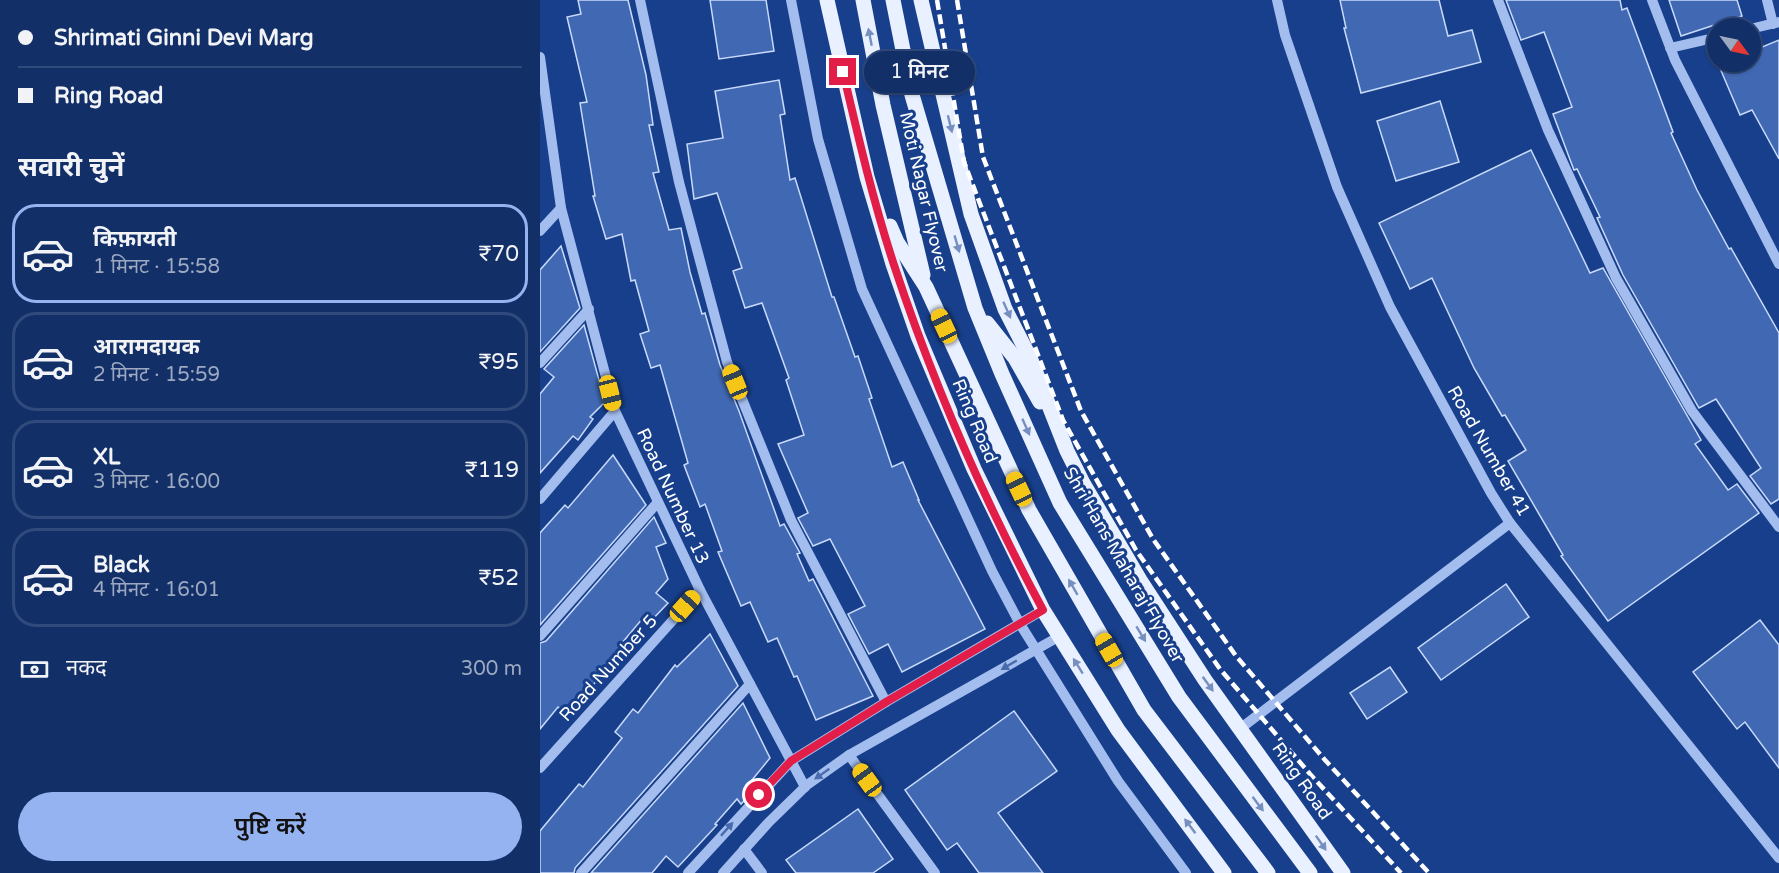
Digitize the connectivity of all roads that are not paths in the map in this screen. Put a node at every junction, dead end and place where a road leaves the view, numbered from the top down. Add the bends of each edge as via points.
1 (640, 0) edge
2 (791, 0) edge
3 (827, 0) edge
4 (863, 0) edge
5 (893, 0) edge
6 (921, 0) edge
7 (1277, 0) edge
8 (1498, 0) edge
9 (1652, 0) edge
10 (1767, 0) edge
11 (1776, 23) edge
12 (1761, 26) edge
13 (1707, 40) edge
14 (1670, 48) junction
15 (540, 57) edge
16 (542, 85) edge
17 (867, 177) junction
18 (561, 208) junction
19 (540, 231) edge
20 (1779, 264) edge
21 (926, 287) junction
22 (975, 308) junction
23 (589, 309) junction
24 (540, 363) edge
25 (615, 411) junction
26 (1067, 451) junction
27 (540, 499) edge
28 (658, 502) junction
29 (1510, 523) junction
30 (1779, 527) edge
31 (700, 590) junction
32 (1043, 610) junction
33 (1020, 624) junction
34 (540, 636) edge
35 (1060, 636) junction
36 (1036, 650) junction
37 (750, 684) junction
38 (886, 702) junction
39 (1241, 728) junction
40 (849, 756) junction
41 (791, 761) junction
42 (540, 768) edge
43 (805, 787) junction
44 (744, 849) junction
45 (1779, 858) edge
46 (581, 873) edge
47 (688, 873) edge
48 (723, 873) edge
49 (762, 873) edge
50 (935, 873) edge
51 (1186, 873) edge
52 (1224, 873) edge
53 (1268, 873) edge
54 (1310, 873) edge
55 (1343, 873) edge

1 - 38 street via 679,182 727,362 791,520
2 - 33 street via 818,139 862,289
3 - 17 main road, Ring Road
21 -> 4 main road, Moti Nagar Flyover
5 -> 22 main road, Shri Hans Maharaj Flyover via 912,95
6 -> 26 main road, Ring Road via 971,214 1005,309 1031,360
7 - 29 street, Road Number 41 via 1285,35 1337,187 1390,307
8 - 30 street via 1548,130 1616,278 1692,411
9 - 14 street
10 - 11 street
11 - 12 street
13 - 14 street
14 - 20 street
15 - 16 street, Road Number 13
16 - 18 street, Road Number 13
17 - 21 main road via 897,242
17 - 32 main road, Ring Road via 918,336 974,469
18 - 19 street
18 - 23 street, Road Number 13
53 -> 21 main road via 1144,710 1029,510
22 - 26 main road via 1015,358
22 -> 54 main road, Shri Hans Maharaj Flyover via 1060,503 1173,687
23 - 24 street
23 - 25 street, Road Number 13
25 - 27 street
25 - 28 street, Road Number 13
26 -> 39 main road, Ring Road via 1140,580
28 - 31 street, Road Number 13
28 - 34 street
29 - 39 street
29 - 45 street, Road Number 41
31 - 37 street, Road Number 13
31 - 42 street, Road Number 5
32 - 33 street
32 - 35 main road, Ring Road
33 - 36 street
33 - 38 street
35 - 36 street
52 -> 35 main road, Ring Road via 1118,730
36 -> 40 street
36 - 51 street via 1118,781
37 - 41 street, Road Number 13
37 - 46 street
38 - 41 street
39 -> 55 main road, Ring Road
40 -> 43 street
40 - 50 street
41 - 43 street, Road Number 13
47 -> 41 street
43 - 44 street
44 - 48 street
44 - 49 street

